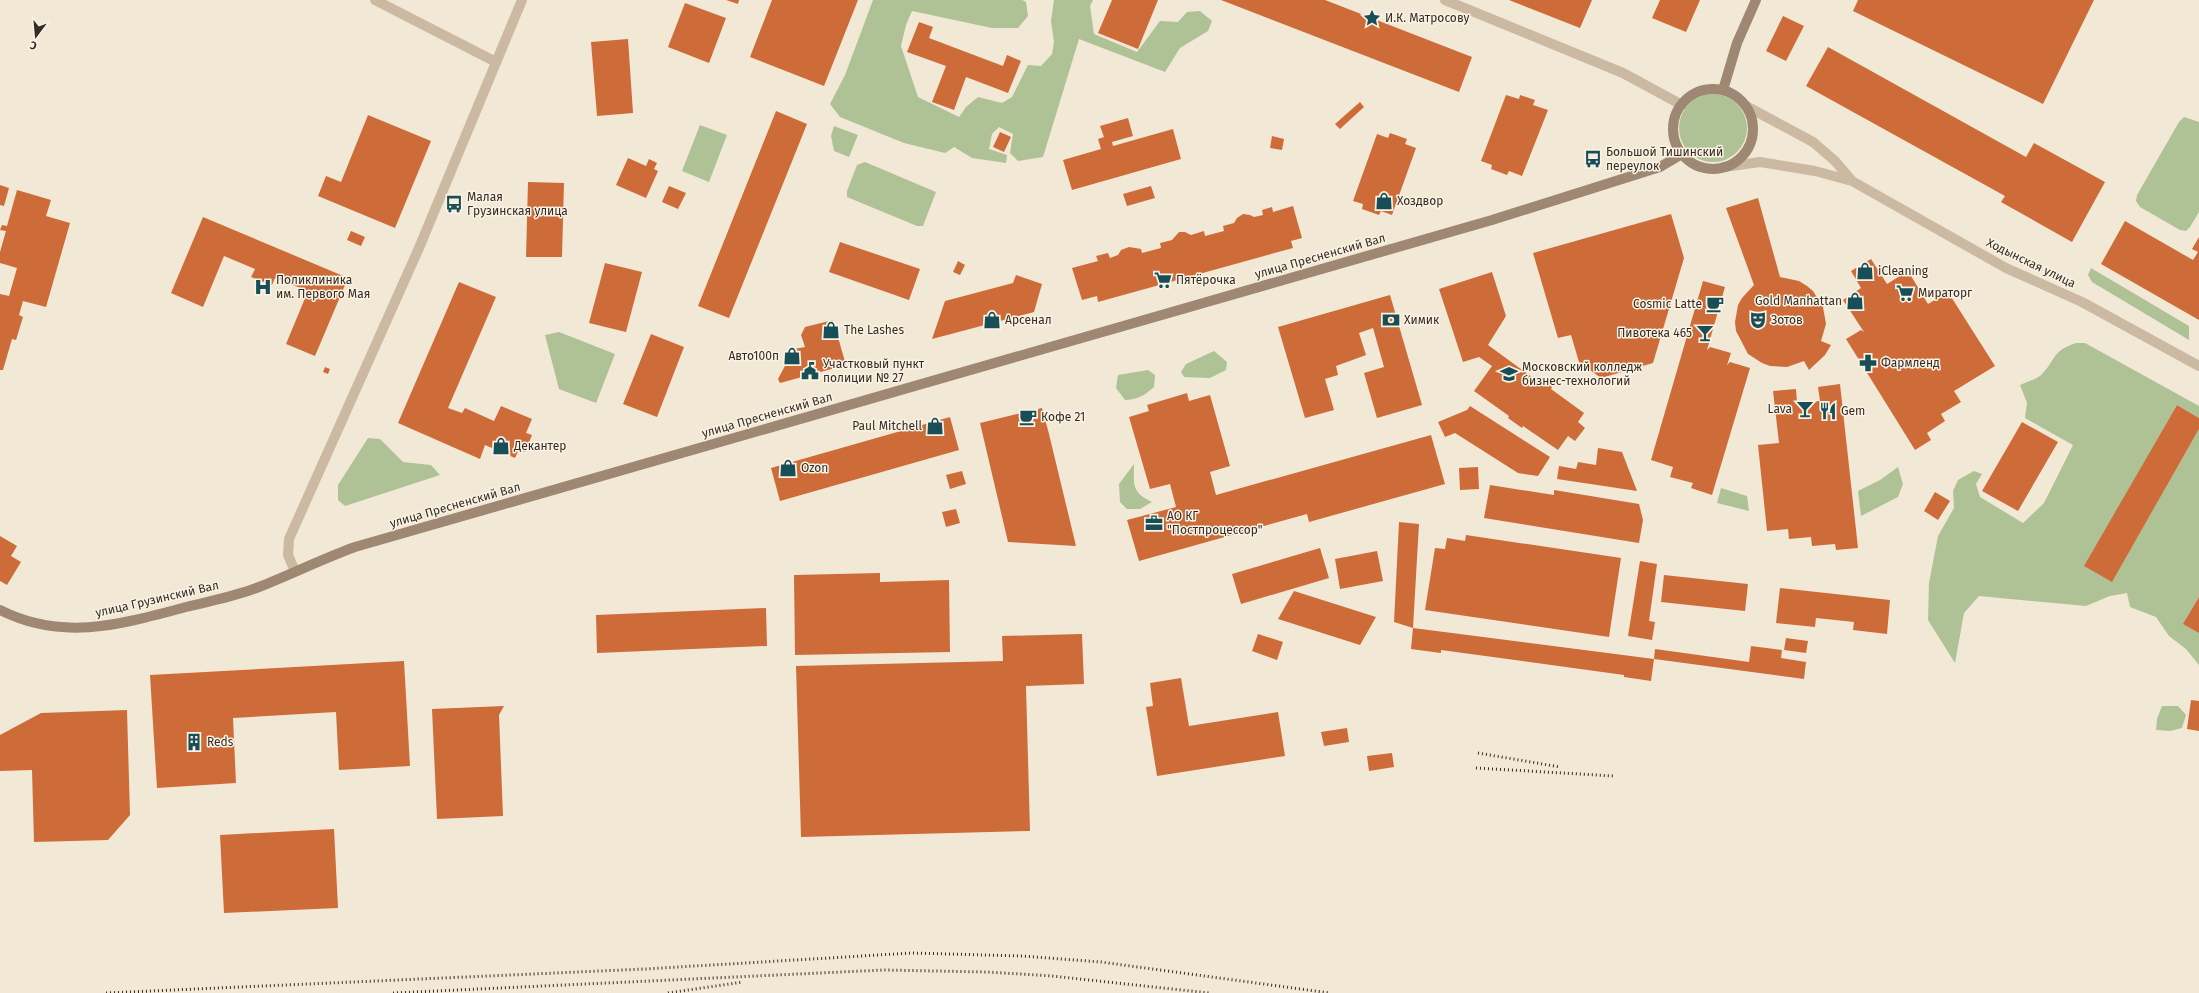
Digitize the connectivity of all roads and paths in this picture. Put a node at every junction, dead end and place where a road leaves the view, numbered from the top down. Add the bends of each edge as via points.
1 (375, 0) edge
2 (522, 0) edge
3 (1445, 0) edge
4 (1756, 0) edge
5 (496, 62) junction
6 (1723, 90) junction
7 (1682, 105) junction
8 (1746, 106) junction
9 (1682, 154) junction
10 (1724, 167) junction
11 (1852, 180) junction
12 (2199, 366) edge
13 (295, 571) junction
14 (0, 610) edge

1 - 5 street
2 - 5 street
3 - 7 street via 1623,73
4 - 6 main road via 1737,43
5 - 13 street via 416,254 289,539 288,555
6 - 7 main road via 1700,92 1688,98
6 - 8 main road
7 - 9 main road via 1677,112 1674,129
8 - 10 main road via 1753,127 1752,137 1742,156
8 - 11 street, Ходынская улица via 1813,142
9 - 10 main road via 1697,165 1715,169
9 - 13 main road, улица Пресненский Вал via 1660,167 1572,196 354,547
10 - 11 street, Ходынская улица via 1760,162 1816,170
11 - 12 street, Ходынская улица via 2006,268 2082,302
13 - 14 main road, улица Грузинский Вал via 243,592 135,621 88,628 61,628 40,624

